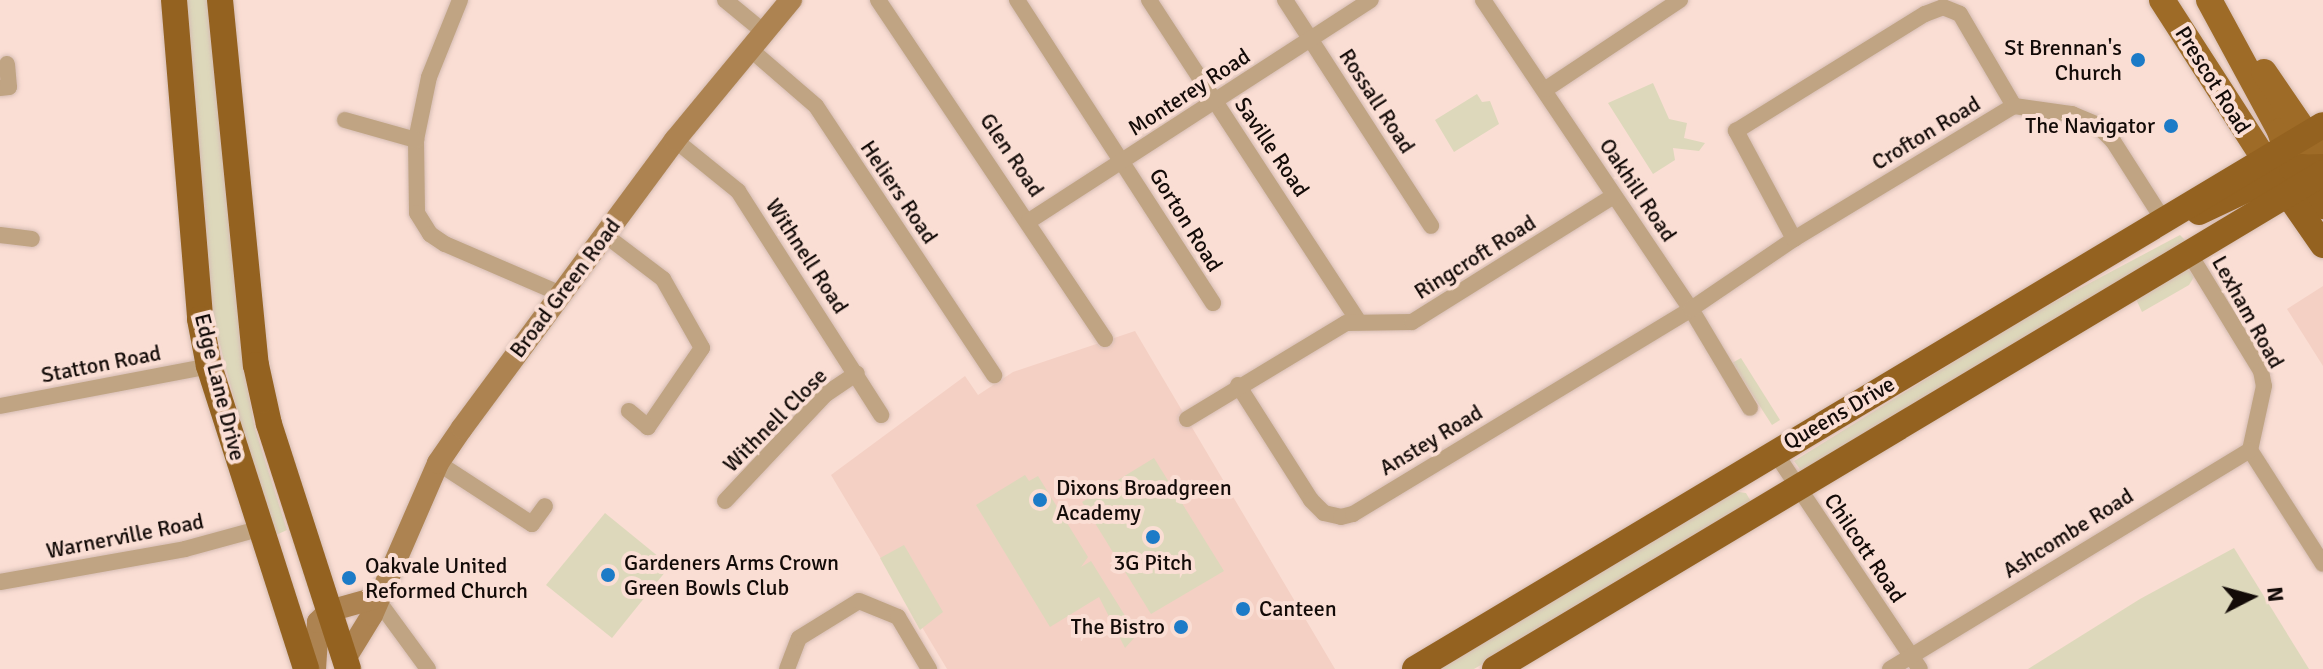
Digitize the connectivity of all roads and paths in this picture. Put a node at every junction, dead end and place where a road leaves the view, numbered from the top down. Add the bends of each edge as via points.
1 (174, 0) edge
2 (220, 0) edge
3 (460, 0) edge
4 (725, 0) edge
5 (791, 0) edge
6 (878, 0) edge
7 (1017, 0) edge
8 (1149, 0) edge
9 (1285, 0) edge
10 (1371, 0) edge
11 (1483, 0) edge
12 (1680, 0) edge
13 (2162, 0) edge
14 (2212, 0) edge
15 (1311, 39) junction
16 (757, 41) junction
17 (7, 64) dead end
18 (0, 88) edge
19 (1546, 89) junction
20 (1215, 102) junction
21 (2014, 106) junction
22 (345, 120) dead end
23 (416, 140) junction
24 (675, 140) junction
25 (1123, 161) junction
26 (2303, 161) edge
27 (1614, 196) junction
28 (2323, 206) edge
29 (1029, 221) junction
30 (2164, 221) junction
31 (1431, 226) dead end
32 (0, 235) edge
33 (605, 235) junction
34 (32, 239) dead end
35 (1794, 239) junction
36 (2323, 245) edge
37 (2189, 253) junction
38 (561, 294) junction
39 (1213, 303) dead end
40 (1691, 309) junction
41 (1357, 319) junction
42 (1105, 339) dead end
43 (209, 366) junction
44 (857, 373) junction
45 (994, 375) dead end
46 (1238, 385) junction
47 (0, 406) edge
48 (1750, 408) dead end
49 (629, 411) dead end
50 (881, 415) dead end
51 (1187, 419) dead end
52 (2250, 450) junction
53 (1774, 451) junction
54 (438, 463) junction
55 (1797, 485) junction
56 (725, 501) dead end
57 (545, 506) dead end
58 (258, 529) junction
59 (2323, 564) edge
60 (0, 582) edge
61 (376, 598) junction
62 (329, 611) junction
63 (1915, 662) edge
64 (346, 664) edge
65 (306, 669) edge
66 (315, 669) edge
67 (428, 669) edge
68 (787, 669) edge
69 (929, 669) edge
70 (1415, 669) edge
71 (1495, 669) edge
72 (1890, 669) edge

1 - 43 highway, Edge Lane Drive via 200,319
2 - 62 highway, Edge Lane Drive via 256,365 269,424
3 - 23 street via 429,77
4 - 16 street, Heliers Road
5 - 16 main road, Broad Green Road
6 - 29 street, Glen Road
7 - 25 street, Gorton Road
8 - 20 street, Saville Road
9 - 15 street, Rossall Road
10 - 15 street, Monterey Road
11 - 19 street, Oakhill Road
12 - 19 street
13 - 26 main road, Prescot Road
14 - 26 main road, Prescot Road
15 - 20 street, Monterey Road
15 - 31 street, Rossall Road
16 - 24 main road, Broad Green Road
16 - 45 street, Heliers Road via 810,98
17 - 18 street via 9,87
19 - 27 street, Oakhill Road
20 - 25 street, Monterey Road
20 - 41 street, Saville Road
21 - 30 street, Crofton Road via 2072,114 2096,124 2113,141
21 - 35 street, Crofton Road
21 - 35 street via 1960,14 1943,7 1925,14 1736,131
22 - 23 street
23 - 38 street via 414,203 430,234
24 - 33 main road, Broad Green Road
24 - 44 street, Withnell Road via 738,191
25 - 29 street, Monterey Road
25 - 39 street, Gorton Road
26 - 28 highway
26 - 30 highway, Queens Drive via 2211,209
26 - 36 highway
26 - 37 highway, Queens Drive
27 - 40 street, Oakhill Road
27 - 41 street, Ringcroft Road via 1412,322 1391,326
29 - 42 street, Glen Road
30 - 53 highway, Queens Drive
32 - 34 street
33 - 38 main road, Broad Green Road
33 - 49 street via 663,279 702,348 648,427
35 - 40 street, Crofton Road
37 - 52 street, Lexham Road via 2261,371 2264,386
37 - 55 highway, Queens Drive
38 - 54 main road, Broad Green Road
40 - 46 street, Anstey Road via 1341,517 1324,513 1311,500
40 - 48 street, Oakhill Road
41 - 46 street
43 - 47 street, Statton Road
43 - 58 highway, Edge Lane Drive
44 - 50 street, Withnell Road
44 - 56 street, Withnell Close via 826,394
46 - 51 street
52 - 59 street
52 - 63 street, Ashcombe Road
53 - 55 street, Chilcott Road
53 - 70 highway, Queens Drive
54 - 57 street via 532,524
54 - 61 main road, Broad Green Road
55 - 63 street, Chilcott Road
55 - 71 highway, Queens Drive
58 - 60 street, Warnerville Road via 185,549
58 - 65 highway, Edge Lane Drive
61 - 62 main road
61 - 64 main road, Broad Green Road
61 - 67 street
62 - 64 highway, Edge Lane Drive
62 - 66 main road via 314,632
63 - 72 street, Ashcombe Road
68 - 69 street via 799,638 859,601 898,617

